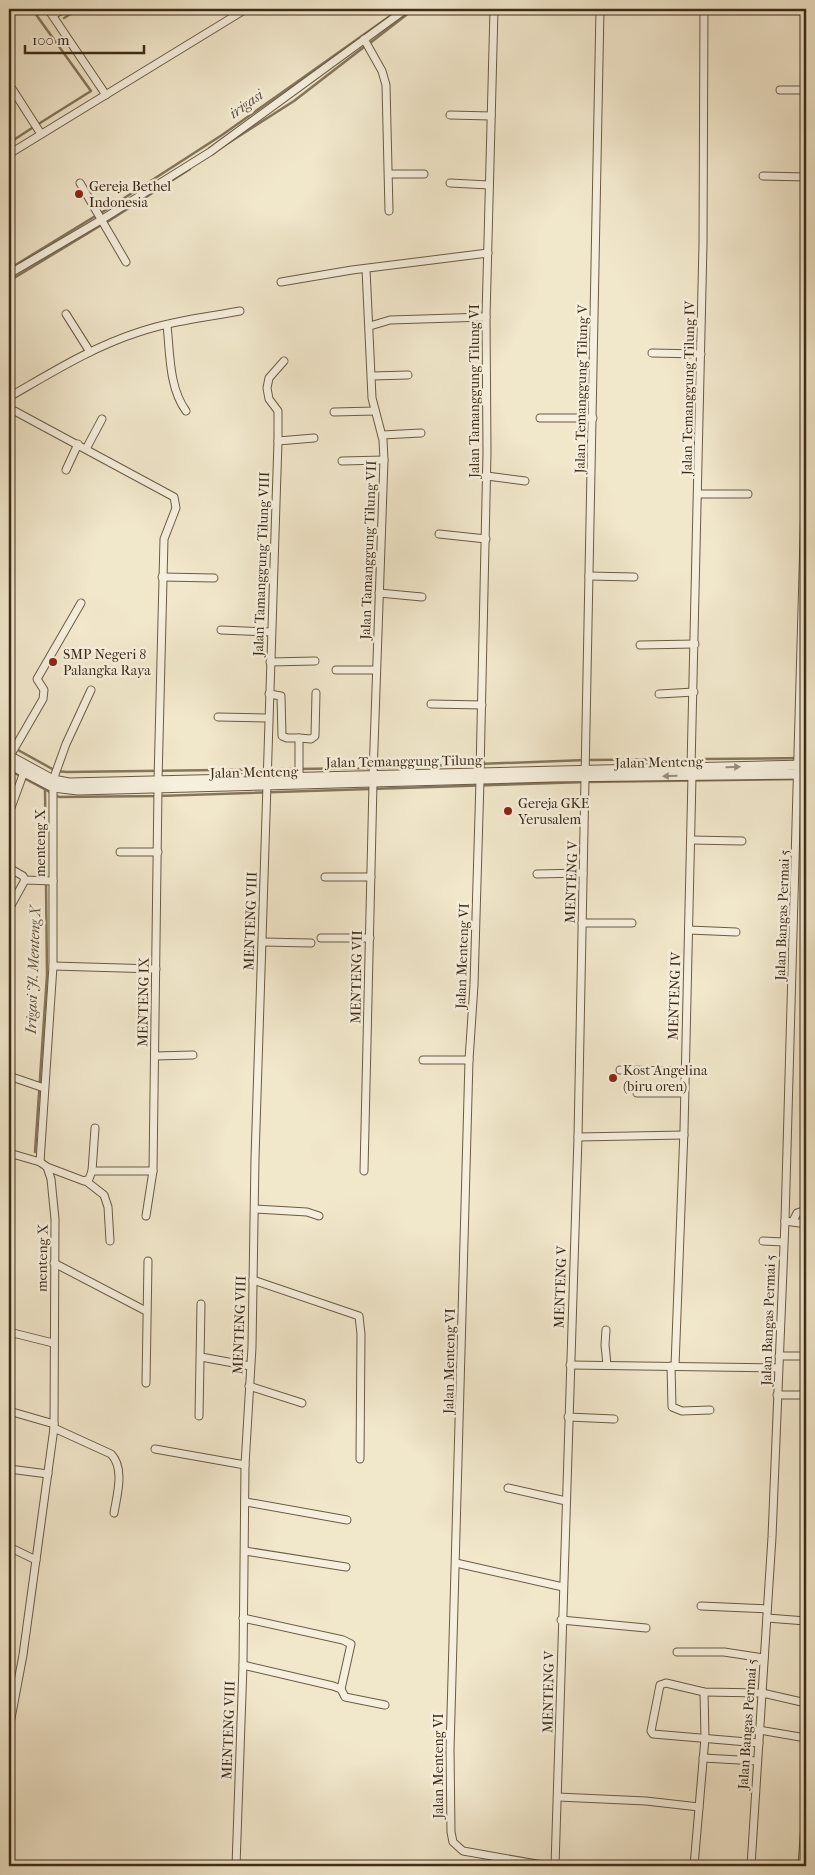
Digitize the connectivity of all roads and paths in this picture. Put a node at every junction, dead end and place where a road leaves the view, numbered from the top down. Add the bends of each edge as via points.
1 (48, 9) edge
2 (64, 9) edge
3 (246, 9) edge
4 (406, 9) edge
5 (494, 9) edge
6 (600, 9) edge
7 (704, 9) edge
8 (53, 15) junction
9 (364, 39) junction
10 (9, 84) edge
11 (780, 90) dead end
12 (806, 90) edge
13 (106, 95) junction
14 (450, 116) dead end
15 (491, 116) junction
16 (41, 134) junction
17 (9, 154) edge
18 (389, 174) junction
19 (424, 174) dead end
20 (763, 176) dead end
21 (806, 177) edge
22 (80, 183) dead end
23 (450, 183) dead end
24 (489, 185) junction
25 (389, 211) dead end
26 (101, 220) junction
27 (488, 253) junction
28 (126, 262) dead end
29 (366, 268) junction
30 (9, 274) edge
31 (281, 282) dead end
32 (240, 311) dead end
33 (66, 314) dead end
34 (486, 317) junction
35 (167, 325) junction
36 (370, 326) junction
37 (90, 352) junction
38 (652, 353) dead end
39 (701, 354) junction
40 (284, 361) dead end
41 (408, 374) dead end
42 (372, 376) junction
43 (9, 397) edge
44 (9, 408) edge
45 (186, 410) dead end
46 (375, 411) junction
47 (334, 412) dead end
48 (540, 418) dead end
49 (593, 418) junction
50 (102, 420) dead end
51 (421, 433) dead end
52 (382, 435) junction
53 (314, 438) dead end
54 (278, 441) junction
55 (78, 444) junction
56 (86, 449) junction
57 (384, 460) junction
58 (342, 461) dead end
59 (806, 465) edge
60 (66, 470) dead end
61 (487, 476) junction
62 (525, 481) dead end
63 (698, 494) junction
64 (748, 494) dead end
65 (439, 534) dead end
66 (486, 539) junction
67 (589, 576) junction
68 (162, 577) junction
69 (634, 577) dead end
70 (214, 578) dead end
71 (379, 594) junction
72 (422, 596) dead end
73 (81, 603) dead end
74 (221, 630) dead end
75 (271, 632) junction
76 (695, 644) junction
77 (640, 645) dead end
78 (315, 661) dead end
79 (270, 662) junction
80 (336, 670) dead end
81 (376, 670) junction
82 (91, 690) dead end
83 (694, 692) junction
84 (316, 693) dead end
85 (269, 694) junction
86 (659, 694) dead end
87 (431, 704) dead end
88 (482, 705) junction
89 (218, 717) dead end
90 (268, 718) junction
91 (299, 738) junction
92 (9, 759) edge
93 (802, 770) edge
94 (24, 772) junction
95 (691, 772) junction
96 (586, 773) junction
97 (480, 776) junction
98 (299, 777) junction
99 (373, 779) junction
100 (266, 781) junction
101 (53, 784) junction
102 (158, 784) junction
103 (9, 813) edge
104 (691, 840) junction
105 (742, 842) dead end
106 (120, 852) dead end
107 (158, 852) junction
108 (9, 868) edge
109 (583, 873) junction
110 (537, 874) dead end
111 (371, 877) junction
112 (325, 878) dead end
113 (25, 880) junction
114 (53, 881) junction
115 (9, 909) edge
116 (582, 923) junction
117 (632, 923) dead end
118 (689, 930) junction
119 (736, 932) dead end
120 (321, 938) dead end
121 (370, 938) junction
122 (263, 942) junction
123 (311, 943) dead end
124 (53, 966) junction
125 (156, 969) junction
126 (193, 1055) dead end
127 (155, 1056) junction
128 (423, 1060) dead end
129 (469, 1060) junction
130 (620, 1070) dead end
131 (685, 1071) junction
132 (9, 1076) edge
133 (44, 1088) junction
134 (637, 1093) dead end
135 (684, 1093) junction
136 (95, 1128) dead end
137 (684, 1135) junction
138 (578, 1137) junction
139 (9, 1152) edge
140 (40, 1162) junction
141 (47, 1167) junction
142 (153, 1170) junction
143 (92, 1171) junction
144 (364, 1171) dead end
145 (86, 1181) junction
146 (255, 1209) junction
147 (806, 1210) edge
148 (146, 1216) dead end
149 (319, 1216) dead end
150 (789, 1221) junction
151 (806, 1224) edge
152 (110, 1241) dead end
153 (763, 1241) dead end
154 (783, 1242) junction
155 (148, 1260) dead end
156 (54, 1263) junction
157 (253, 1280) junction
158 (201, 1304) dead end
159 (146, 1311) junction
160 (606, 1330) dead end
161 (9, 1332) edge
162 (53, 1343) junction
163 (779, 1356) junction
164 (806, 1356) edge
165 (201, 1358) junction
166 (570, 1365) junction
167 (607, 1365) junction
168 (250, 1366) junction
169 (673, 1366) junction
170 (778, 1368) junction
171 (146, 1383) dead end
172 (249, 1386) junction
173 (777, 1395) junction
174 (806, 1395) edge
175 (302, 1403) dead end
176 (710, 1410) dead end
177 (9, 1411) edge
178 (199, 1416) dead end
179 (568, 1416) junction
180 (614, 1419) dead end
181 (54, 1426) junction
182 (155, 1449) dead end
183 (360, 1459) dead end
184 (245, 1465) junction
185 (9, 1469) edge
186 (48, 1474) junction
187 (508, 1488) dead end
188 (566, 1501) junction
189 (246, 1502) junction
190 (114, 1513) dead end
191 (347, 1520) dead end
192 (9, 1546) edge
193 (245, 1551) junction
194 (36, 1560) junction
195 (456, 1563) junction
196 (346, 1567) dead end
197 (563, 1587) junction
198 (702, 1606) dead end
199 (767, 1609) junction
200 (243, 1618) junction
201 (767, 1618) junction
202 (561, 1620) junction
203 (806, 1622) edge
204 (646, 1628) dead end
205 (677, 1652) dead end
206 (764, 1658) junction
207 (243, 1665) junction
208 (341, 1689) junction
209 (704, 1692) junction
210 (762, 1693) junction
211 (806, 1703) edge
212 (385, 1705) dead end
213 (9, 1725) edge
214 (9, 1729) edge
215 (760, 1730) junction
216 (705, 1738) junction
217 (806, 1738) edge
218 (758, 1743) junction
219 (703, 1758) junction
220 (757, 1761) junction
221 (558, 1798) junction
222 (698, 1808) junction
223 (806, 1810) edge
224 (236, 1866) edge
225 (548, 1866) edge
226 (555, 1866) edge
227 (694, 1866) edge
228 (751, 1866) edge
229 (802, 1866) edge

1 - 8 street
2 - 8 street
3 - 13 street
4 - 9 street
5 - 15 street, Jalan Tamanggung Tilung VI
6 - 49 street, Jalan Temanggung Tilung V
7 - 39 street, Jalan Temanggung Tilung IV
8 - 13 street
9 - 18 street via 386,85
9 - 26 street via 210,152
10 - 16 street
11 - 12 street
13 - 16 street
14 - 15 street
15 - 24 street, Jalan Tamanggung Tilung VI
16 - 17 street
18 - 19 street
18 - 25 street
20 - 21 street
22 - 26 street
23 - 24 street
24 - 27 street, Jalan Tamanggung Tilung VI
26 - 28 street
26 - 30 street
27 - 29 street
27 - 34 street, Jalan Tamanggung Tilung VI
29 - 31 street
29 - 36 street, Jalan Tamanggung Tilung VII
32 - 35 street
33 - 37 street
34 - 36 street via 390,320
34 - 61 street, Jalan Tamanggung Tilung VI
35 - 37 street via 132,334
35 - 45 street via 173,379
36 - 42 street, Jalan Tamanggung Tilung VII
37 - 43 street
38 - 39 street
39 - 63 street, Jalan Temanggung Tilung IV
40 - 54 street, Jalan Tamanggung Tilung VIII via 269,378 267,388 268,399 278,411
41 - 42 street
42 - 46 street, Jalan Tamanggung Tilung VII
44 - 55 street
46 - 47 street
46 - 52 street, Jalan Tamanggung Tilung VII
48 - 49 street
49 - 67 street, Jalan Temanggung Tilung V
50 - 56 street
51 - 52 street
52 - 57 street, Jalan Tamanggung Tilung VII
53 - 54 street
54 - 75 street, Jalan Tamanggung Tilung VIII
55 - 56 street
55 - 60 street
56 - 68 street, MENTENG IX via 174,497 176,508 164,536
57 - 58 street
57 - 71 street, Jalan Tamanggung Tilung VII
59 - 93 street, Jalan Bangas Permai 5
61 - 62 street
61 - 66 street, Jalan Tamanggung Tilung VI
63 - 64 street
63 - 76 street, Jalan Temanggung Tilung IV
65 - 66 street
66 - 88 street, Jalan Tamanggung Tilung VI
67 - 69 street
67 - 96 street, Jalan Temanggung Tilung V
68 - 70 street
68 - 102 street, MENTENG IX
71 - 72 street
71 - 81 street, Jalan Tamanggung Tilung VII
73 - 92 street via 37,679 44,690 43,699
74 - 75 street
75 - 79 street, Jalan Tamanggung Tilung VIII
76 - 77 street
76 - 83 street, Jalan Temanggung Tilung IV
78 - 79 street
79 - 85 street, Jalan Tamanggung Tilung VIII
80 - 81 street
81 - 99 street, Jalan Tamanggung Tilung VII
82 - 101 street, menteng X via 66,744
83 - 86 street
83 - 95 street, Jalan Temanggung Tilung IV
84 - 91 street via 315,736
85 - 90 street, Jalan Tamanggung Tilung VIII
85 - 91 street via 281,696 282,736
87 - 88 street
88 - 97 street, Jalan Tamanggung Tilung VI
89 - 90 street
90 - 100 street, Jalan Tamanggung Tilung VIII
91 - 98 street
92 - 94 street
92 - 101 street, Jalan Temanggung Tilung
93 - 95 street, Jalan Temanggung Tilung
93 - 150 street, Jalan Bangas Permai 5
94 - 101 street
94 - 103 street
95 - 96 street, Jalan Temanggung Tilung
95 - 104 street, MENTENG IV
96 - 97 street, Jalan Temanggung Tilung
96 - 109 street, MENTENG V
97 - 99 street, Jalan Temanggung Tilung
97 - 129 street, Jalan Menteng VI
98 - 99 street, Jalan Temanggung Tilung
98 - 100 street, Jalan Temanggung Tilung
99 - 100 street, Jalan Menteng
99 - 111 street, MENTENG VII
100 - 102 street, Jalan Temanggung Tilung
100 - 122 street, MENTENG VIII
101 - 102 street, Jalan Temanggung Tilung
101 - 114 street, menteng X
102 - 107 street, MENTENG IX
104 - 105 street
104 - 118 street, MENTENG IV
106 - 107 street
107 - 125 street, MENTENG IX
108 - 113 street
109 - 110 street
109 - 116 street, MENTENG V
111 - 112 street
111 - 121 street, MENTENG VII
113 - 114 street
113 - 115 street
114 - 124 street, menteng X
116 - 117 street
116 - 138 street, MENTENG V
118 - 119 street
118 - 131 street, MENTENG IV
120 - 121 street
121 - 144 street, MENTENG VII
122 - 123 street
122 - 146 street, MENTENG VIII
124 - 125 street
124 - 133 street, menteng X
125 - 127 street, MENTENG IX
126 - 127 street
127 - 142 street, MENTENG IX
128 - 129 street
129 - 195 street, Jalan Menteng VI
130 - 131 street
131 - 135 street, MENTENG IV
132 - 133 street
133 - 140 street, menteng X
134 - 135 street
135 - 137 street, MENTENG IV
136 - 143 street
137 - 138 street
137 - 169 street, MENTENG IV
138 - 166 street, MENTENG V
139 - 140 street
140 - 141 street
141 - 145 street
141 - 156 street, menteng X via 52,1179
142 - 143 street
142 - 148 street, MENTENG IX
143 - 145 street
145 - 152 street via 104,1195
146 - 149 street via 307,1212
146 - 157 street, MENTENG VIII
147 - 150 street
150 - 151 street
150 - 154 street, Jalan Bangas Permai 5
153 - 154 street
154 - 163 street, Jalan Bangas Permai 5
155 - 159 street
156 - 159 street
156 - 162 street, menteng X
157 - 168 street, MENTENG VIII
157 - 183 street via 359,1316
158 - 165 street
159 - 171 street
160 - 167 street
161 - 162 street
162 - 181 street, menteng X
163 - 164 street
163 - 170 street, Jalan Bangas Permai 5
165 - 168 street
165 - 178 street
166 - 167 street
166 - 179 street, MENTENG V
167 - 169 street
168 - 172 street, MENTENG VIII
169 - 170 street
169 - 176 street, MENTENG IV via 672,1407 682,1411
170 - 173 street, Jalan Bangas Permai 5
172 - 175 street
172 - 184 street, MENTENG VIII
173 - 174 street
173 - 199 street, Jalan Bangas Permai 5
177 - 181 street
179 - 180 street
179 - 188 street, MENTENG V
181 - 186 street, menteng X
181 - 190 street via 117,1459 119,1477
182 - 184 street
184 - 189 street, MENTENG VIII
185 - 186 street
186 - 194 street, menteng X
187 - 188 street
188 - 197 street, MENTENG V
189 - 191 street
189 - 193 street, MENTENG VIII
192 - 194 street
193 - 196 street
193 - 200 street, MENTENG VIII
194 - 213 street, menteng X via 23,1655
195 - 197 street
195 - 225 street, Jalan Menteng VI via 450,1750 451,1838 459,1849 469,1853
197 - 202 street, MENTENG V
198 - 199 street
199 - 201 street, Jalan Bangas Permai 5
200 - 207 street, MENTENG VIII
200 - 208 street via 351,1644
201 - 203 street
201 - 206 street, Jalan Bangas Permai 5
202 - 204 street
202 - 221 street, MENTENG V
205 - 206 street via 724,1652
206 - 210 street, Jalan Bangas Permai 5
207 - 208 street
207 - 224 street, MENTENG VIII
208 - 212 street via 345,1697
209 - 210 street
209 - 216 street
209 - 216 street via 663,1683 651,1731 656,1735
210 - 211 street
210 - 215 street, Jalan Bangas Permai 5
213 - 214 street, menteng X
215 - 217 street
215 - 218 street, Jalan Bangas Permai 5
216 - 218 street
216 - 219 street
218 - 220 street, Jalan Bangas Permai 5
219 - 220 street
219 - 222 street
220 - 228 street, Jalan Bangas Permai 5
221 - 222 street via 646,1801
221 - 226 street, MENTENG V
222 - 227 street
223 - 229 street

